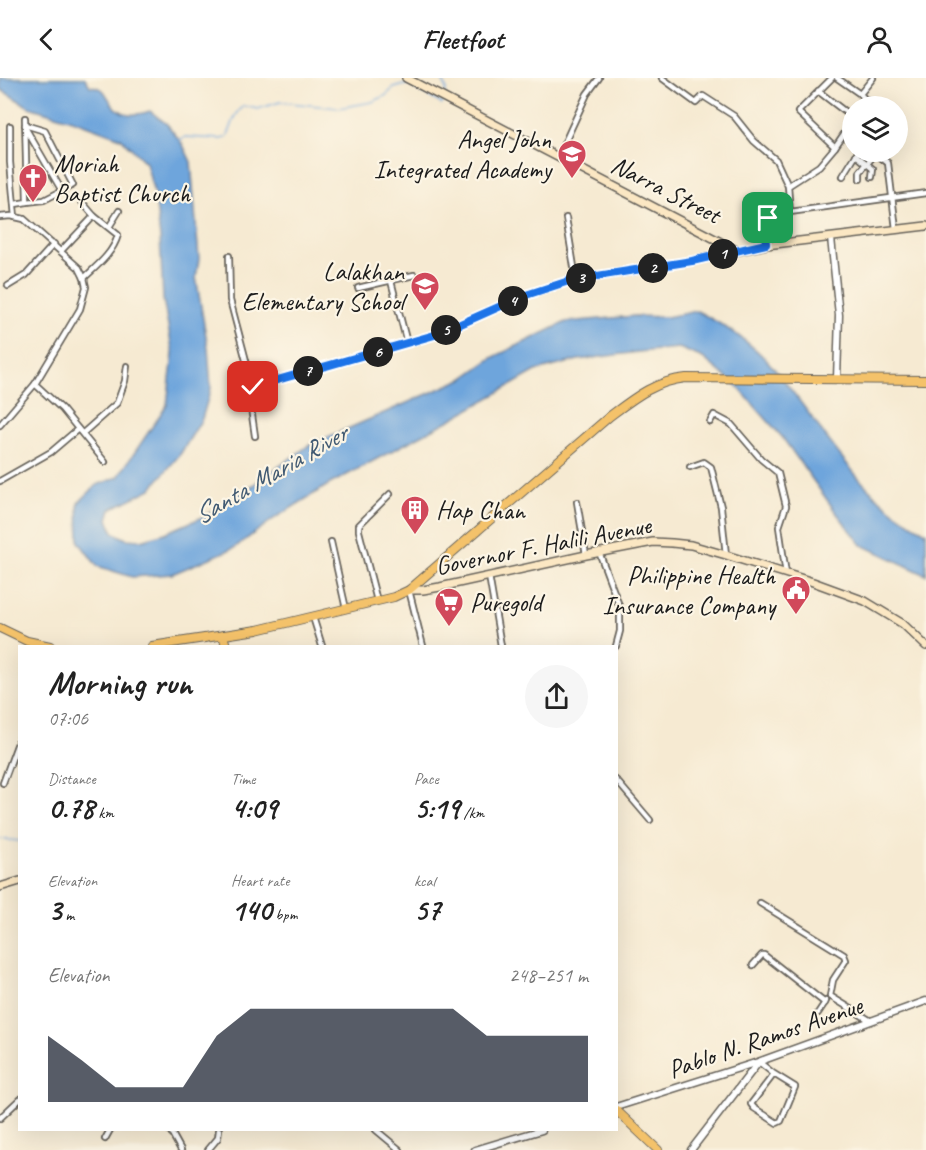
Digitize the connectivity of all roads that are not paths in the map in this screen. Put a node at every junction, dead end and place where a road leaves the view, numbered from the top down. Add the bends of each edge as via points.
1 (406, 78) edge
2 (599, 78) edge
3 (663, 78) edge
4 (832, 78) edge
5 (837, 78) edge
6 (871, 79) edge
7 (818, 91) junction
8 (860, 94) joint
9 (842, 109) edge
10 (25, 118) dead end
11 (10, 126) dead end
12 (25, 127) junction
13 (842, 136) edge
14 (835, 147) junction
15 (40, 154) junction
16 (26, 157) junction
17 (558, 157) junction
18 (852, 162) edge
19 (887, 162) edge
20 (867, 164) joint
21 (843, 176) dead end
22 (872, 177) dead end
23 (860, 179) dead end
24 (788, 186) junction
25 (62, 191) junction
26 (926, 193) edge
27 (893, 198) junction
28 (27, 202) junction
29 (82, 202) dead end
30 (15, 204) junction
31 (119, 211) dead end
32 (790, 212) junction
33 (94, 216) junction
34 (0, 217) edge
35 (15, 217) junction
36 (566, 218) dead end
37 (926, 226) edge
38 (109, 227) junction
39 (896, 230) junction
40 (831, 238) junction
41 (54, 244) junction
42 (766, 244) junction
43 (61, 251) junction
44 (738, 251) junction
45 (228, 256) dead end
46 (414, 275) dead end
47 (84, 278) junction
48 (576, 279) junction
49 (391, 281) junction
50 (8, 286) dead end
51 (358, 288) dead end
52 (407, 343) junction
53 (127, 366) dead end
54 (837, 380) junction
55 (926, 380) edge
56 (35, 384) junction
57 (253, 387) junction
58 (710, 422) dead end
59 (0, 425) edge
60 (81, 431) junction
61 (255, 436) dead end
62 (105, 462) dead end
63 (690, 467) dead end
64 (0, 481) edge
65 (390, 494) dead end
66 (577, 502) dead end
67 (331, 542) dead end
68 (599, 552) junction
69 (586, 555) junction
70 (726, 555) junction
71 (786, 574) junction
72 (489, 576) junction
73 (409, 590) junction
74 (377, 601) junction
75 (346, 609) junction
76 (313, 617) junction
77 (0, 628) edge
78 (224, 635) junction
79 (45, 645) edge
80 (159, 645) edge
81 (226, 645) edge
82 (322, 645) edge
83 (423, 645) edge
84 (501, 645) edge
85 (616, 645) edge
86 (926, 646) edge
87 (18, 742) edge
88 (618, 782) edge
89 (3, 783) dead end
90 (650, 820) dead end
91 (18, 882) edge
92 (0, 886) edge
93 (760, 903) dead end
94 (753, 965) dead end
95 (830, 996) junction
96 (926, 1001) edge
97 (825, 1003) junction
98 (818, 1013) dead end
99 (871, 1021) junction
100 (759, 1062) junction
101 (774, 1074) junction
102 (18, 1101) edge
103 (618, 1108) edge
104 (618, 1111) edge
105 (0, 1118) edge
106 (109, 1131) edge
107 (171, 1131) edge
108 (219, 1131) edge
109 (377, 1131) edge
110 (539, 1131) edge
111 (105, 1139) dead end
112 (181, 1150) edge
113 (208, 1150) edge
114 (400, 1150) edge
115 (475, 1150) edge
116 (658, 1150) edge
117 (691, 1150) edge

1 - 17 main road, Narra Street
2 - 17 street via 587,94
3 - 24 street via 696,103 703,96 734,116 776,160
4 - 7 street
5 - 8 street
6 - 8 street
7 - 9 street
7 - 14 street via 798,112
10 - 12 street
11 - 30 street
12 - 15 street
12 - 16 street
12 - 25 street via 45,131 73,182
13 - 14 street
14 - 24 street via 819,166
15 - 16 street
15 - 25 street
16 - 28 street
17 - 44 main road, Narra Street
18 - 21 street
19 - 27 street
20 - 22 street via 873,169
20 - 23 street
24 - 32 street
25 - 28 street via 44,200
26 - 27 street
27 - 32 street
27 - 39 street
28 - 30 street
29 - 33 street
30 - 35 street
31 - 38 street
32 - 42 street via 768,218 764,224
33 - 38 street
33 - 43 street
34 - 35 street
35 - 41 street via 24,219
36 - 48 street
37 - 39 main road, Narra Street
38 - 47 street via 118,235 115,245
39 - 40 main road, Narra Street
40 - 42 main road, Narra Street
40 - 54 street via 839,315
41 - 43 street
41 - 50 street via 26,274
42 - 44 main road, Narra Street
43 - 47 street
44 - 48 street
45 - 57 street via 230,300
46 - 49 street
47 - 56 street via 86,287 80,309
48 - 52 street
49 - 51 street
49 - 52 street
52 - 57 street
53 - 60 street via 117,403
54 - 55 main road
54 - 73 main road via 702,378 670,380 650,388 592,431
56 - 59 street
56 - 60 street
57 - 61 street
58 - 71 street via 714,415 731,424 777,473 786,506 779,527
60 - 62 street
60 - 64 street
63 - 70 street via 704,462 711,467 721,507
65 - 74 street via 360,525 359,531
66 - 69 street
67 - 75 street
68 - 69 main road, Governor F. Halili Avenue
68 - 70 main road, Governor F. Halili Avenue via 652,542 691,545
68 - 85 street via 620,608
69 - 72 main road, Governor F. Halili Avenue
70 - 71 main road, Governor F. Halili Avenue
71 - 86 main road, Governor F. Halili Avenue via 865,601 903,624
72 - 73 main road, Governor F. Halili Avenue
72 - 84 street
73 - 74 main road, Governor F. Halili Avenue
73 - 83 street
74 - 75 main road, Governor F. Halili Avenue
75 - 76 main road, Governor F. Halili Avenue
76 - 78 main road, Governor F. Halili Avenue
76 - 82 street
77 - 79 main road
78 - 80 main road, Governor F. Halili Avenue
78 - 81 main road
87 - 89 street
88 - 90 street
91 - 92 main road
93 - 95 street via 845,957
94 - 97 street via 764,955
95 - 97 street
95 - 99 street
96 - 99 street, Pablo N. Ramos Avenue
97 - 98 street
99 - 100 street, Pablo N. Ramos Avenue
100 - 101 street
100 - 103 street, Pablo N. Ramos Avenue
100 - 117 street
101 - 101 street via 751,1104 777,1123 795,1088
102 - 105 street
104 - 116 main road
106 - 111 street
107 - 112 street
108 - 113 street
109 - 114 street
110 - 115 street

